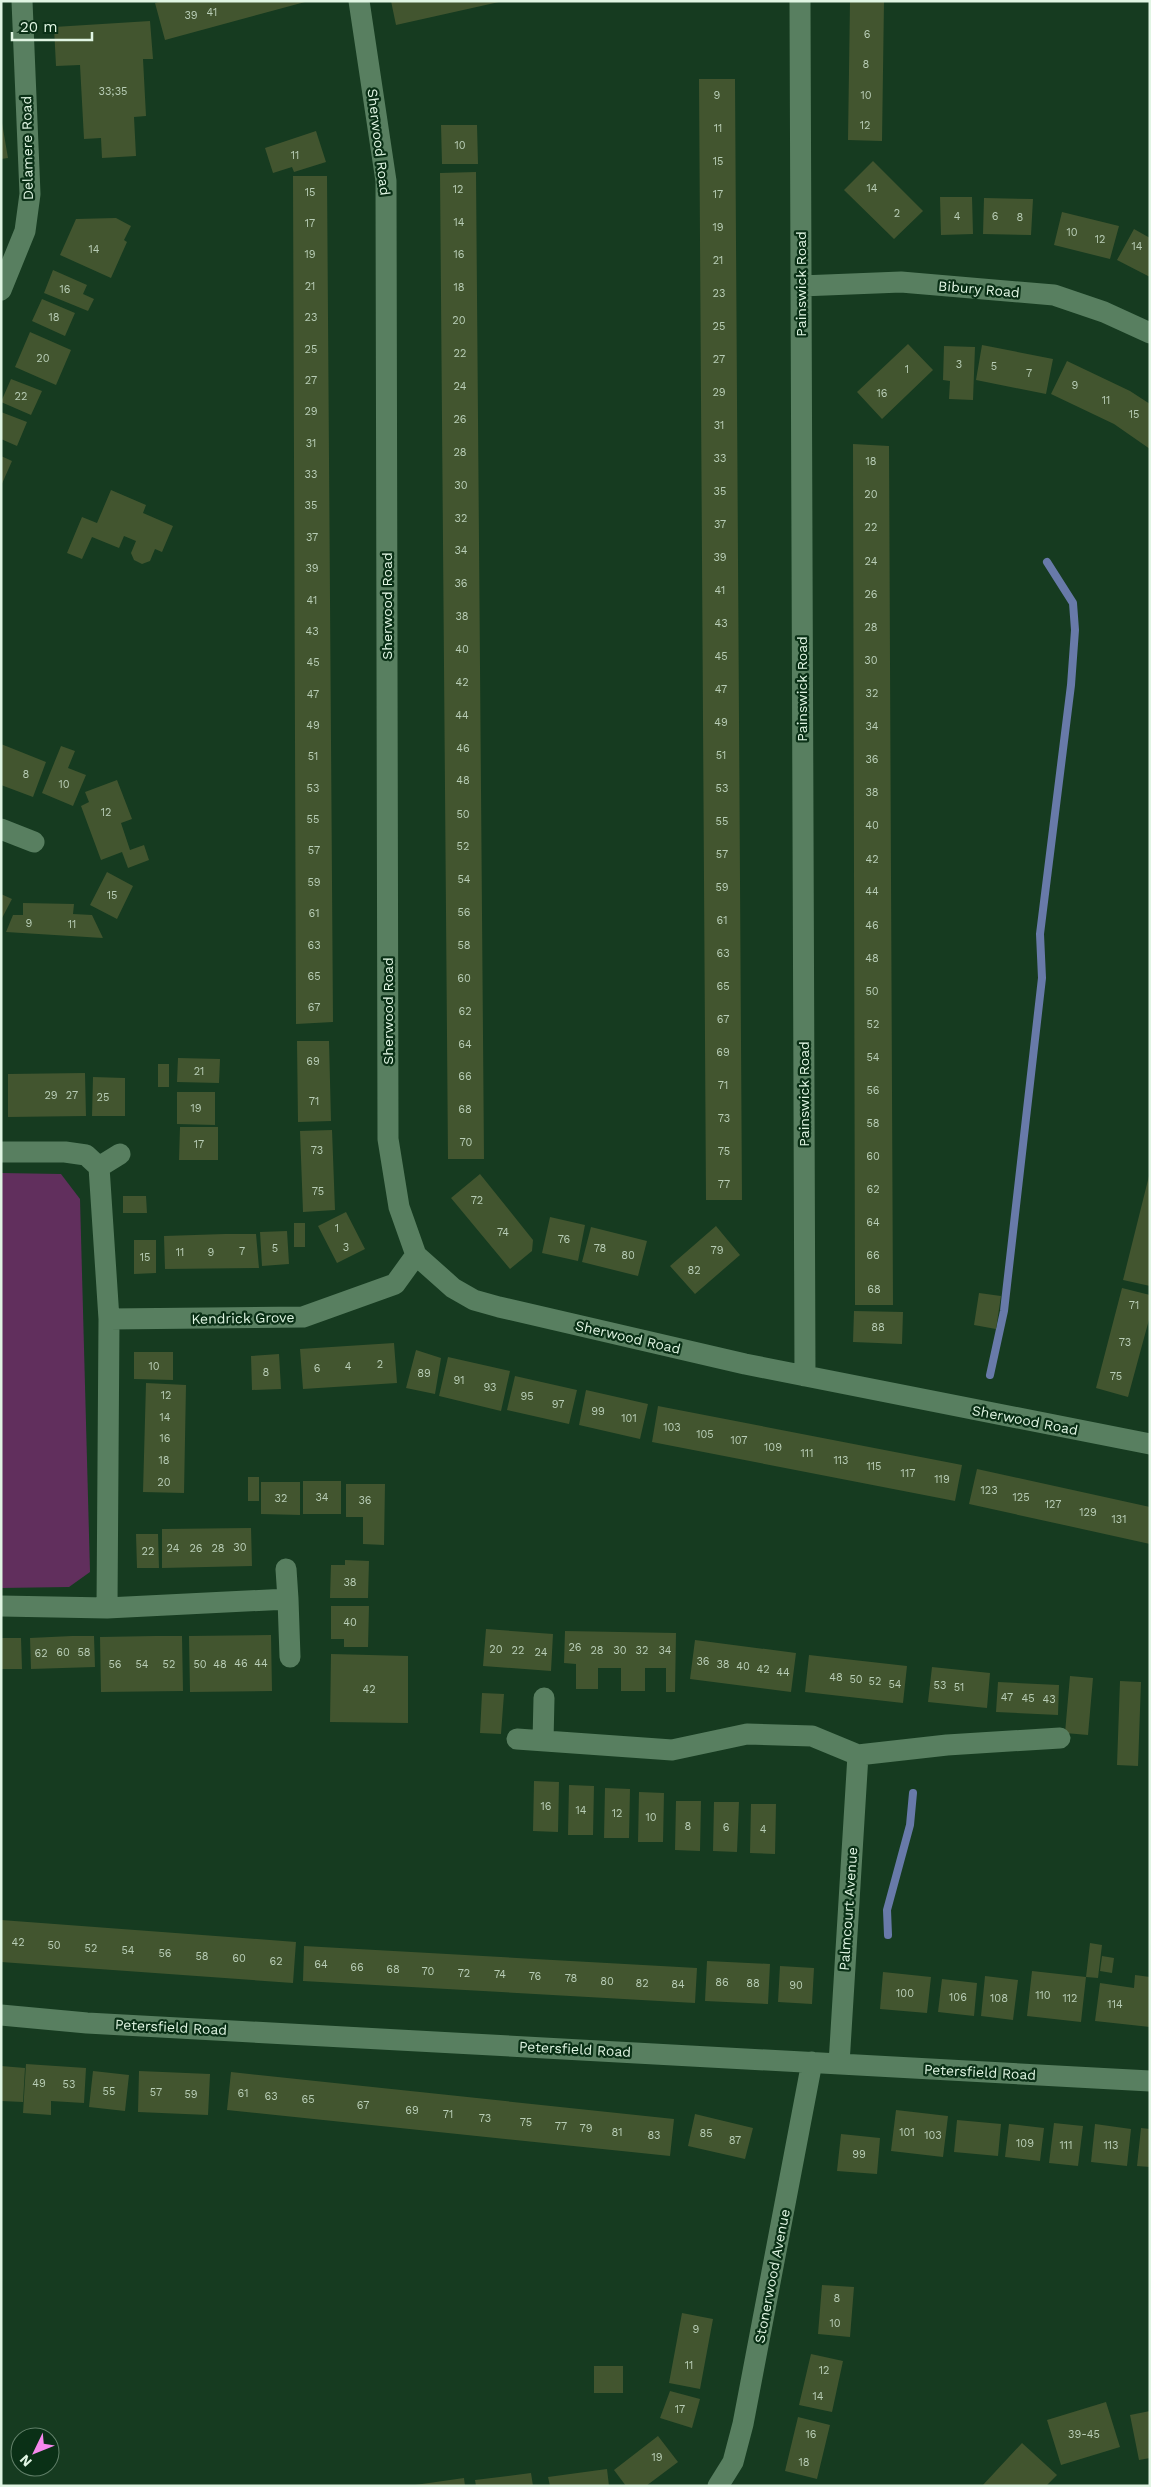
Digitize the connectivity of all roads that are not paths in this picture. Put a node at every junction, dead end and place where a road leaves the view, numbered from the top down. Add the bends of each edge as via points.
1 (22, 1) edge
2 (359, 1) edge
3 (800, 1) edge
4 (801, 286) junction
5 (1, 290) edge
6 (1150, 333) edge
7 (1, 829) edge
8 (34, 842) dead end
9 (1, 1152) edge
10 (120, 1154) dead end
11 (99, 1168) junction
12 (416, 1255) junction
13 (109, 1319) junction
14 (805, 1376) junction
15 (1150, 1444) edge
16 (286, 1570) dead end
17 (288, 1599) junction
18 (1, 1606) edge
19 (106, 1608) junction
20 (290, 1658) dead end
21 (544, 1698) dead end
22 (1060, 1738) dead end
23 (516, 1740) dead end
24 (544, 1741) junction
25 (858, 1755) junction
26 (1, 2015) edge
27 (812, 2062) junction
28 (839, 2064) junction
29 (1150, 2081) edge
30 (718, 2486) edge

1 - 5 street, Delamere Road via 30,194 25,232
2 - 12 street, Sherwood Road via 386,181 388,1139 398,1207
3 - 4 street, Painswick Road
4 - 6 street, Bibury Road via 901,282 1054,295 1104,312
4 - 14 street, Painswick Road
7 - 8 street
9 - 11 street via 86,1155
10 - 11 street
11 - 13 street
12 - 13 street, Kendrick Grove via 395,1284 303,1317
12 - 14 street, Sherwood Road via 453,1288 474,1300
13 - 19 street
14 - 15 street, Sherwood Road
16 - 17 street
17 - 19 street
17 - 20 street
18 - 19 street
21 - 24 street
22 - 25 street via 947,1745
23 - 24 street
24 - 25 street via 672,1750 747,1734 812,1736
25 - 28 street, Palmcourt Avenue
26 - 27 street, Petersfield Road via 87,2023
27 - 28 street, Petersfield Road
27 - 30 street, Stonerwood Avenue via 744,2424 733,2462
28 - 29 street, Petersfield Road

